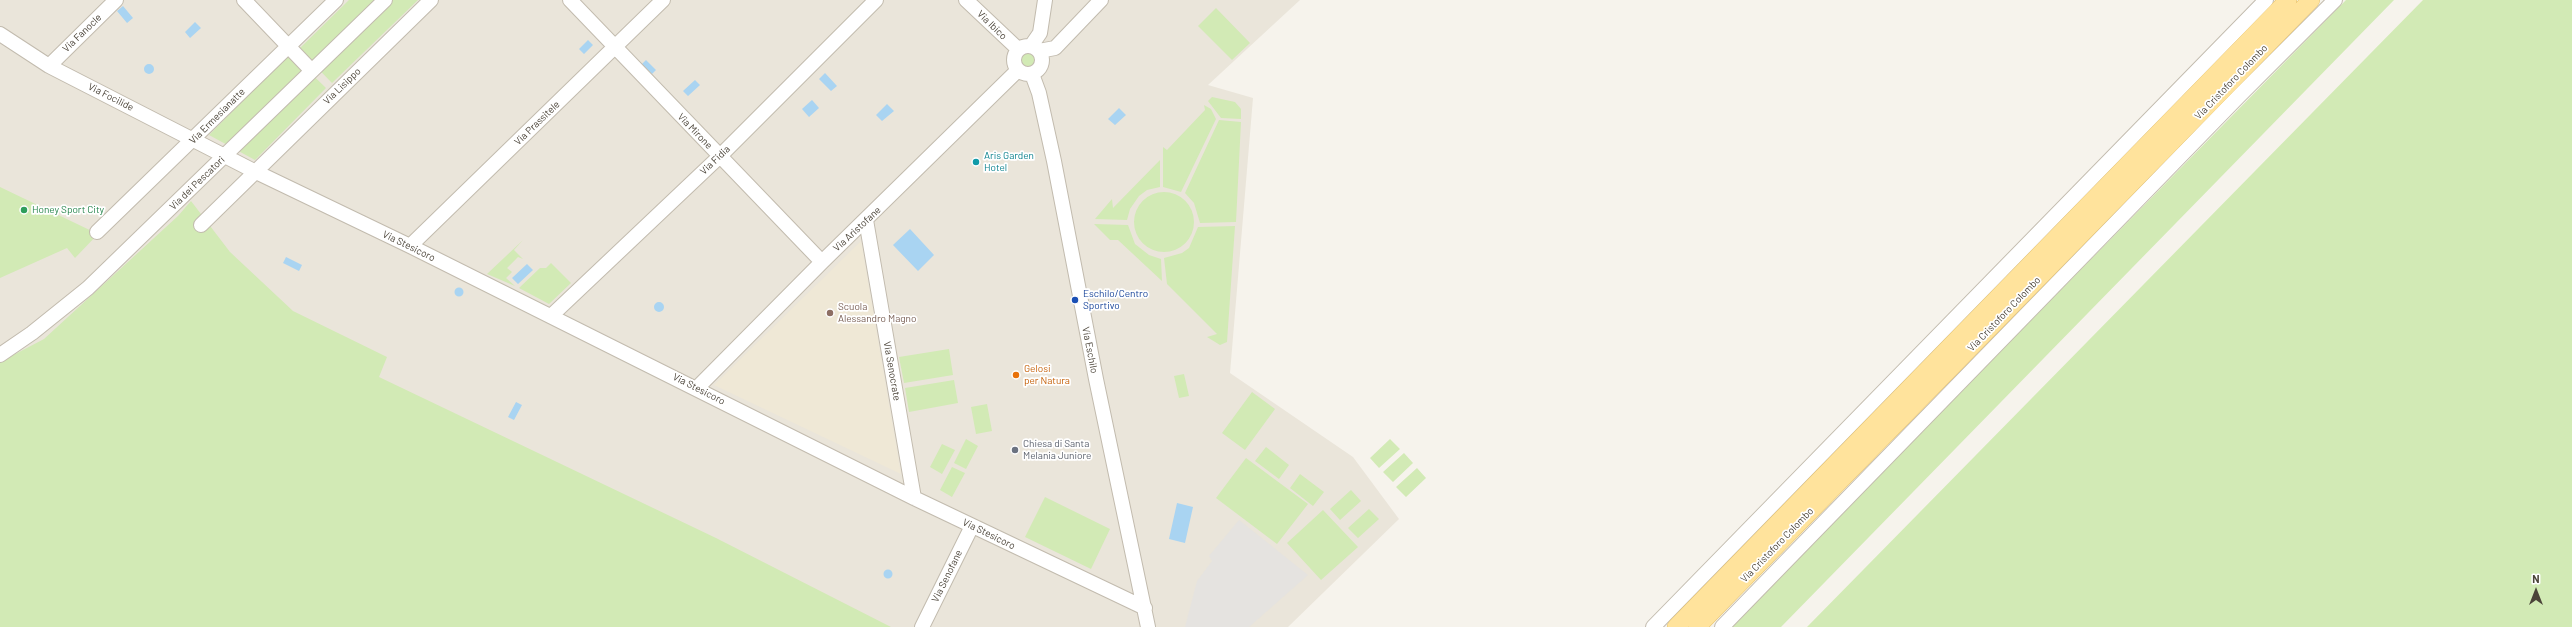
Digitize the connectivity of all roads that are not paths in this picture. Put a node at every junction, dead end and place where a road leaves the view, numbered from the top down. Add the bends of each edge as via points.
1 (116, 0) edge
2 (244, 0) edge
3 (336, 0) edge
4 (385, 0) edge
5 (431, 0) edge
6 (570, 0) edge
7 (663, 0) edge
8 (876, 0) edge
9 (966, 0) edge
10 (1045, 0) edge
11 (1101, 0) edge
12 (2266, 0) edge
13 (2288, 0) edge
14 (2311, 0) edge
15 (2335, 0) edge
16 (0, 34) edge
17 (288, 46) junction
18 (615, 47) junction
19 (1029, 49) junction
20 (49, 66) junction
21 (311, 70) junction
22 (1025, 72) junction
23 (2216, 97) junction
24 (2238, 97) junction
25 (193, 140) junction
26 (225, 156) junction
27 (719, 157) junction
28 (254, 171) junction
29 (866, 220) junction
30 (201, 225) dead end
31 (97, 232) dead end
32 (410, 246) junction
33 (822, 262) junction
34 (551, 316) junction
35 (0, 354) edge
36 (697, 388) junction
37 (914, 498) junction
38 (972, 526) junction
39 (1145, 608) junction
40 (922, 627) edge
41 (1148, 627) edge
42 (1653, 627) edge
43 (1676, 627) edge
44 (1697, 627) edge
45 (1722, 627) edge

1 - 20 street, Via Fanocle
2 - 17 street
3 - 17 street, Via Ermesianatte
4 - 21 street, Via dei Pescatori
5 - 28 street, Via Lisippo
6 - 18 street, Via Mirone
7 - 18 street, Via Prassitele
8 - 27 street, Via Fidia
9 - 19 street, Via Ibico
10 - 19 street via 1040,33
11 - 19 street via 1055,48
12 - 42 street
13 - 43 main road, Via Cristoforo Colombo
14 - 23 main road, Via Cristoforo Colombo
15 - 24 street, Via Cristoforo Colombo
16 - 20 street, Via Focilide
17 - 21 street
17 - 25 street, Via Ermesianatte
18 - 27 street, Via Mirone
18 - 32 street, Via Prassitele
19 - 22 street, Via Eschilo via 1014,60
19 - 22 street, Via Aristofane via 1042,62 1038,70
20 - 25 street, Via Focilide
21 - 26 street, Via dei Pescatori
22 - 29 street, Via Aristofane
22 - 39 street, Via Eschilo via 1039,93
23 - 24 street
23 - 44 main road, Via Cristoforo Colombo
24 - 45 street, Via Cristoforo Colombo
25 - 26 street, Via Focilide
25 - 31 street, Via Ermesianatte
26 - 28 street, Via Stesicoro
26 - 35 street, Via dei Pescatori via 88,288
27 - 33 street, Via Mirone
27 - 34 street, Via Fidia
28 - 30 street
28 - 32 street, Via Stesicoro
29 - 33 street, Via Aristofane
29 - 37 street, Via Senocrate
32 - 34 street, Via Stesicoro
33 - 36 street, Via Aristofane
34 - 36 street, Via Stesicoro
36 - 37 street, Via Stesicoro
37 - 38 street, Via Stesicoro
38 - 39 street, Via Stesicoro
38 - 40 street, Via Senofane
39 - 41 street, Via Eschilo

